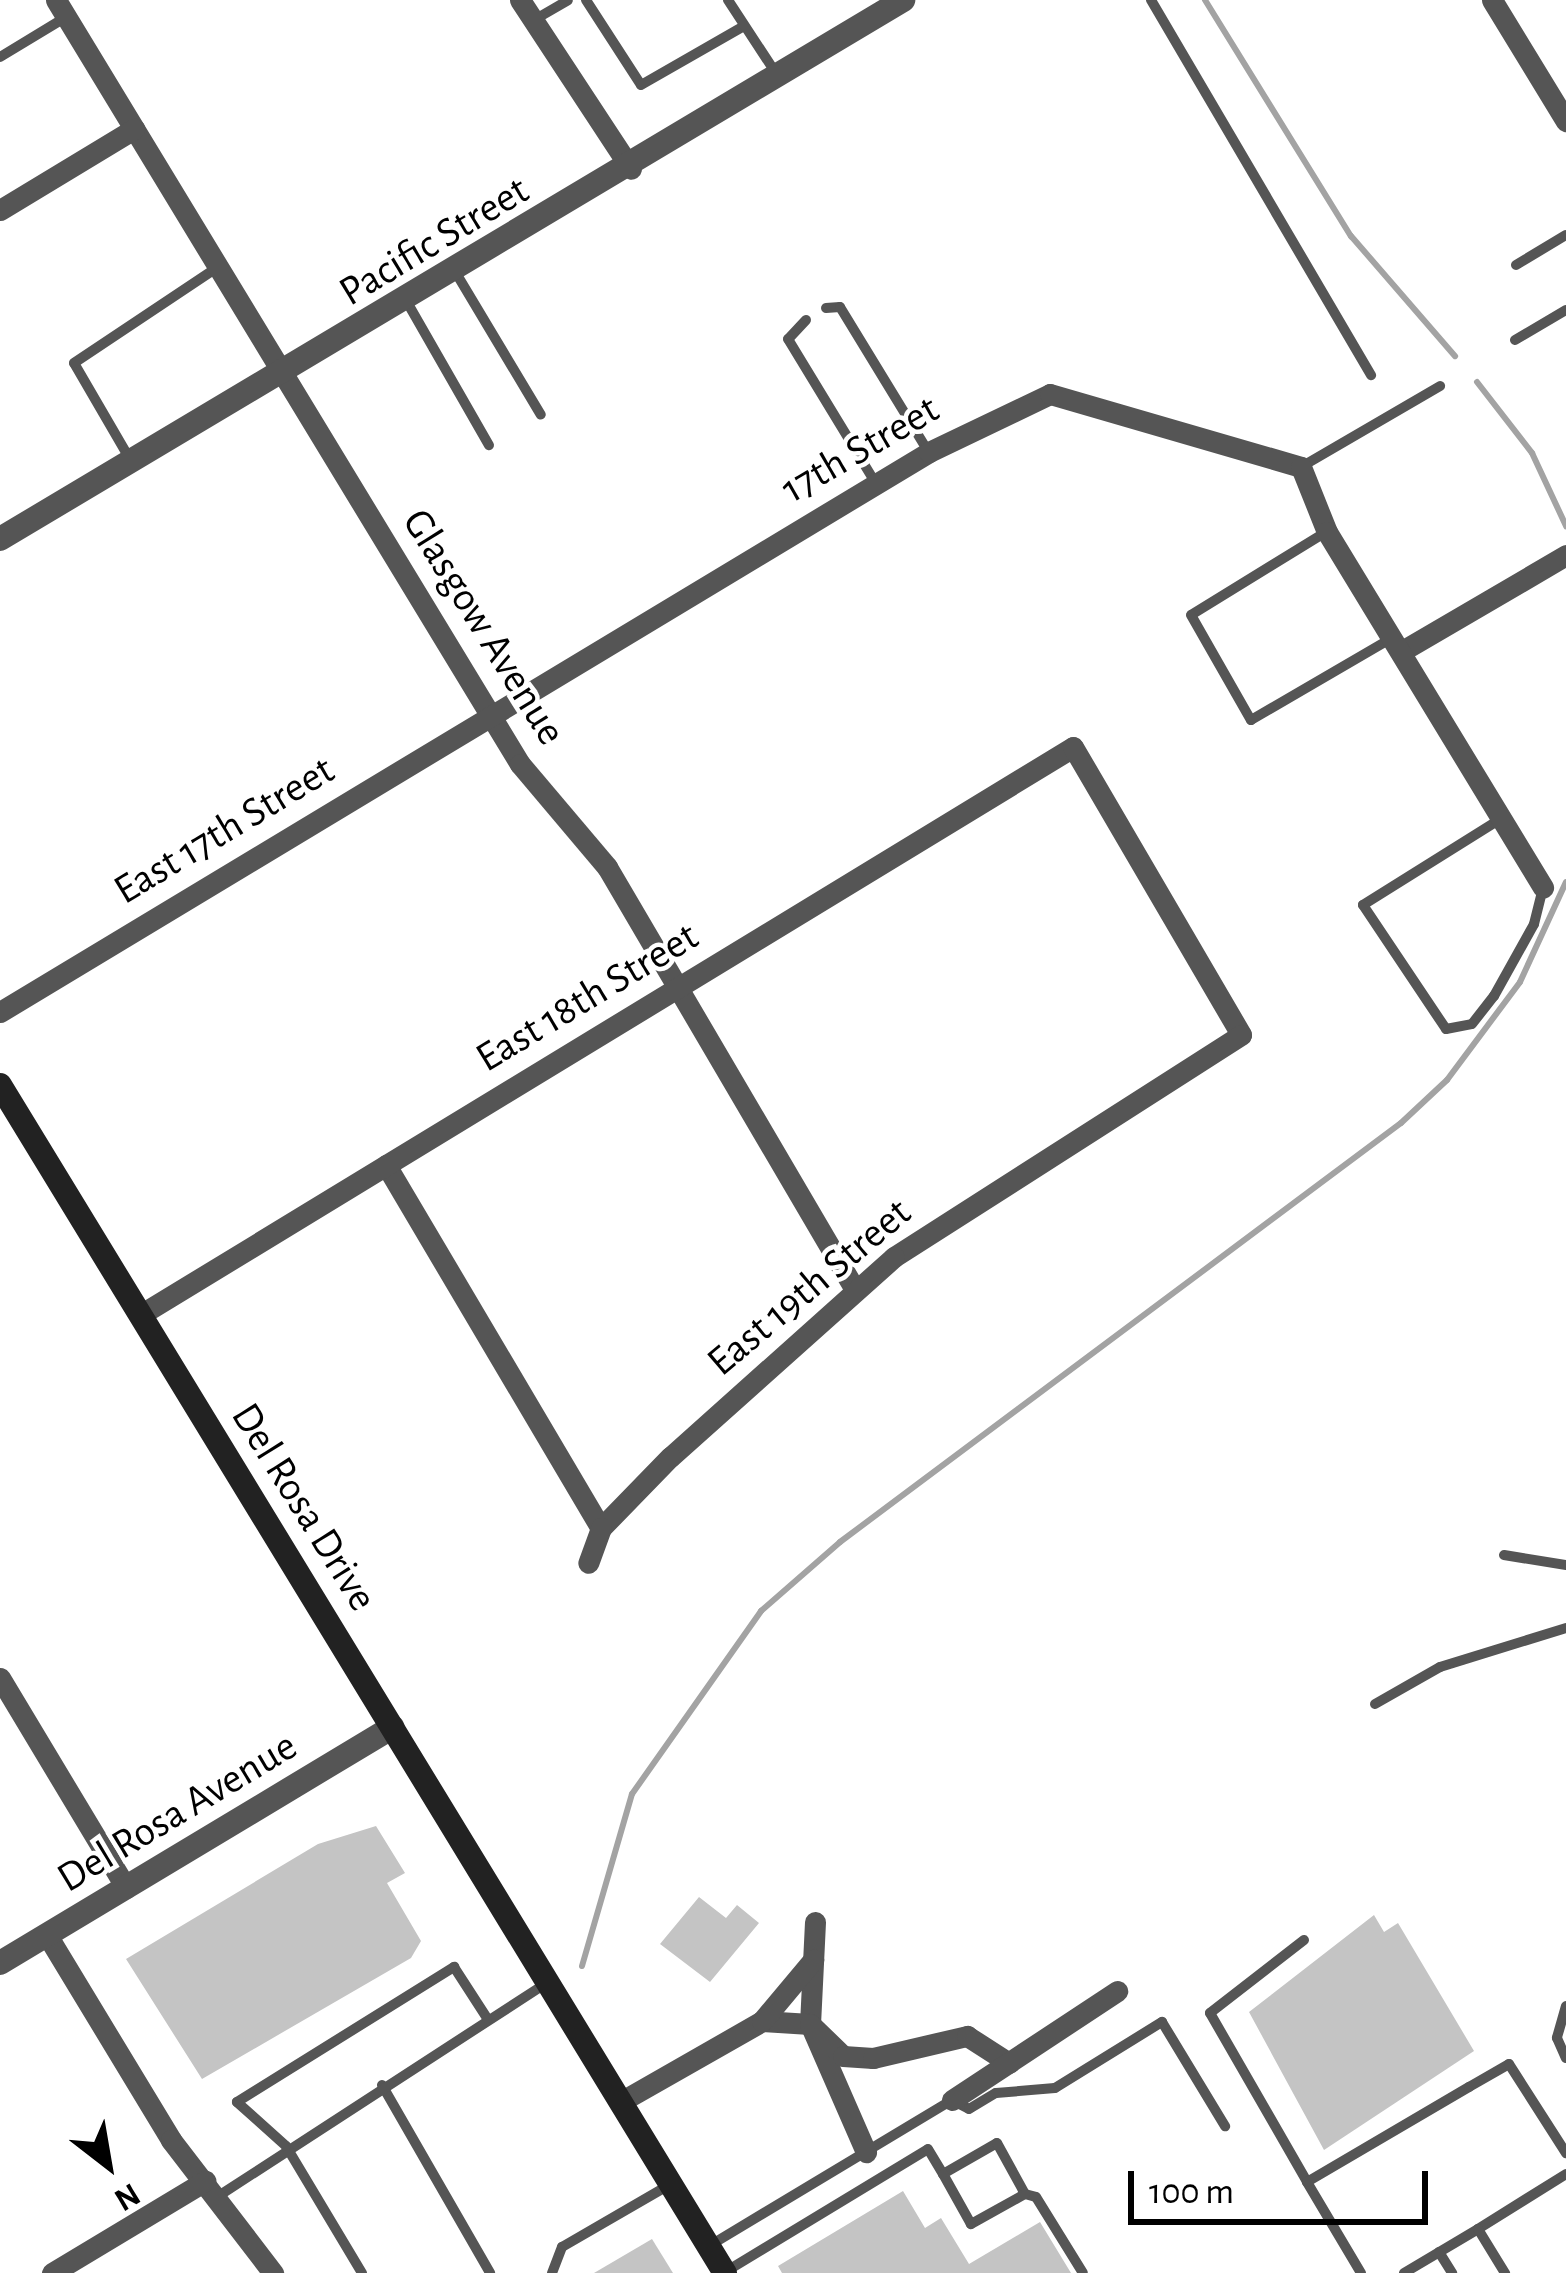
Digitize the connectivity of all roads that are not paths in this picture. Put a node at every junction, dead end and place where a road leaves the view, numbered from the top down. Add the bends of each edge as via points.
1 (520, 0) edge
2 (568, 0) edge
3 (586, 0) edge
4 (728, 0) edge
5 (903, 0) edge
6 (1151, 0) edge
7 (1492, 0) edge
8 (61, 8) edge
9 (532, 21) junction
10 (745, 26) junction
11 (0, 57) edge
12 (777, 75) junction
13 (1566, 121) edge
14 (134, 129) junction
15 (631, 170) junction
16 (0, 210) edge
17 (1566, 235) edge
18 (1516, 265) dead end
19 (218, 267) junction
20 (456, 273) junction
21 (407, 302) junction
22 (826, 308) dead end
23 (1566, 310) edge
24 (806, 320) dead end
25 (1515, 340) dead end
26 (281, 371) junction
27 (1371, 375) dead end
28 (1440, 386) dead end
29 (541, 415) dead end
30 (489, 445) dead end
31 (929, 452) junction
32 (131, 461) junction
33 (1300, 467) junction
34 (876, 484) junction
35 (1327, 532) junction
36 (0, 539) edge
37 (1558, 560) edge
38 (1398, 644) junction
39 (489, 714) junction
40 (1502, 818) junction
41 (1543, 886) joint
42 (679, 987) junction
43 (0, 1012) edge
44 (1240, 1035) joint
45 (0, 1085) edge
46 (386, 1165) junction
47 (855, 1288) junction
48 (140, 1315) junction
49 (601, 1528) junction
50 (1504, 1555) dead end
51 (588, 1563) dead end
52 (1566, 1565) edge
53 (1566, 1628) edge
54 (0, 1678) edge
55 (1375, 1704) dead end
56 (394, 1727) junction
57 (126, 1888) junction
58 (815, 1922) dead end
59 (46, 1935) junction
60 (1304, 1940) dead end
61 (813, 1960) junction
62 (0, 1963) edge
63 (546, 1975) junction
64 (1117, 1991) dead end
65 (1566, 2006) edge
66 (487, 2018) junction
67 (762, 2021) junction
68 (809, 2024) junction
69 (1566, 2058) edge
70 (1010, 2062) junction
71 (382, 2085) junction
72 (952, 2100) junction
73 (622, 2101) junction
74 (1225, 2126) dead end
75 (286, 2146) junction
76 (866, 2152) junction
77 (1566, 2153) edge
78 (943, 2174) junction
79 (1566, 2174) edge
80 (1307, 2182) junction
81 (671, 2183) junction
82 (212, 2188) junction
83 (1025, 2194) junction
84 (1478, 2229) junction
85 (710, 2246) junction
86 (1439, 2252) junction
87 (52, 2273) edge
88 (273, 2273) edge
89 (362, 2273) edge
90 (490, 2273) edge
91 (552, 2273) edge
92 (725, 2273) edge
93 (1083, 2273) edge
94 (1361, 2273) edge
95 (1404, 2273) edge
96 (1452, 2273) edge
97 (1505, 2273) edge

1 - 9 street
2 - 9 lane
3 - 10 lane via 641,85
4 - 10 lane
5 - 12 street, Pacific Street
6 - 27 lane
7 - 13 street
8 - 11 lane
8 - 14 street, Glasgow Avenue
9 - 15 street
10 - 12 lane
12 - 15 street, Pacific Street
14 - 16 street
14 - 19 street, Glasgow Avenue
15 - 20 street, Pacific Street
17 - 18 lane
19 - 26 street, Glasgow Avenue
19 - 32 lane via 74,363
20 - 21 street, Pacific Street
20 - 29 lane
21 - 26 street, Pacific Street
21 - 30 lane
22 - 31 lane via 839,308
23 - 25 lane
24 - 34 lane via 788,339
26 - 32 street, Pacific Street
26 - 39 street, Glasgow Avenue
28 - 33 lane
31 - 33 street, 17th Street via 1050,394 1267,450
31 - 34 street, 17th Street
32 - 36 street, Pacific Street
33 - 35 street
34 - 39 street, 17th Street
35 - 38 street
35 - 38 lane via 1191,615 1251,720
37 - 38 street
38 - 40 street
39 - 42 street, Glasgow Avenue via 607,867
39 - 43 street, East 17th Street
40 - 41 street
40 - 41 lane via 1363,905 1446,1029 1472,1024 1494,996 1534,925
42 - 44 street, East 18th Street via 1073,747
42 - 46 street, East 18th Street
42 - 47 street, Glasgow Avenue
44 - 47 street, East 19th Street
45 - 48 main road, Del Rosa Drive
46 - 48 street, East 18th Street
46 - 49 street
47 - 49 street, East 19th Street
48 - 56 main road, Del Rosa Drive
49 - 51 street, East 19th Street
50 - 52 lane
53 - 55 lane via 1440,1667
54 - 57 street
56 - 57 street, Del Rosa Avenue
56 - 63 main road, Del Rosa Drive
57 - 59 street, Del Rosa Avenue
58 - 61 street
59 - 62 street, Del Rosa Avenue
59 - 82 street
60 - 80 lane via 1210,2013
61 - 67 street
61 - 68 street
63 - 66 lane
63 - 73 main road, Del Rosa Drive
64 - 70 street
65 - 69 lane via 1557,2038
66 - 71 lane
66 - 75 lane via 454,1967 237,2102
67 - 68 street
67 - 73 street
68 - 70 street via 843,2056 873,2059 967,2036
68 - 76 street
70 - 72 street
71 - 75 lane
71 - 90 lane
72 - 74 lane via 969,2109 996,2093 1055,2088 1162,2022
72 - 76 lane
73 - 81 main road, Del Rosa Drive
75 - 82 lane
75 - 89 lane
76 - 85 lane
77 - 80 lane via 1509,2064
78 - 83 lane via 971,2224
78 - 83 lane via 997,2143
78 - 92 lane via 928,2149
79 - 84 lane
80 - 94 lane
81 - 85 main road, Del Rosa Drive
81 - 91 lane via 562,2247
82 - 87 street
82 - 88 street
83 - 93 lane via 1036,2197
84 - 86 lane
84 - 97 lane
85 - 92 main road, Del Rosa Drive
86 - 95 lane
86 - 96 lane

